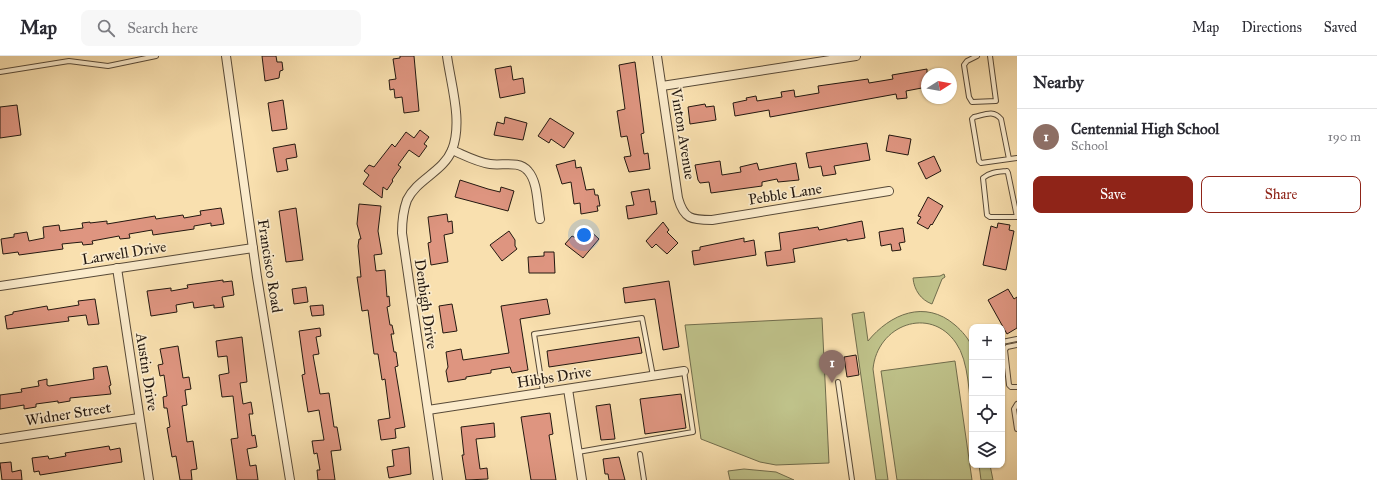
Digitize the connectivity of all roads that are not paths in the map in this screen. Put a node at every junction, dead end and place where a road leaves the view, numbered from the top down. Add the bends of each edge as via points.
1 (156, 56) edge
2 (226, 56) edge
3 (447, 56) edge
4 (657, 56) edge
5 (856, 56) edge
6 (977, 56) edge
7 (990, 56) edge
8 (0, 72) edge
9 (662, 86) junction
10 (452, 150) junction
11 (1017, 158) edge
12 (1009, 159) junction
13 (889, 191) dead end
14 (686, 215) joint
15 (1017, 217) edge
16 (540, 219) dead end
17 (253, 248) junction
18 (117, 268) junction
19 (0, 286) edge
20 (1017, 339) edge
21 (1005, 341) edge
22 (1017, 345) edge
23 (684, 371) joint
24 (653, 376) junction
25 (838, 382) dead end
26 (1017, 387) edge
27 (568, 389) junction
28 (543, 393) junction
29 (1017, 404) edge
30 (428, 410) junction
31 (139, 418) junction
32 (1017, 429) edge
33 (0, 439) edge
34 (578, 452) junction
35 (640, 454) dead end
36 (149, 480) edge
37 (290, 480) edge
38 (438, 480) edge
39 (582, 480) edge
40 (644, 480) edge
41 (852, 480) edge

1 - 8 lane via 108,66 70,61
2 - 17 street, Francisco Road
3 - 10 street, Denbigh Drive via 457,134
4 - 9 street, Vinton Avenue
5 - 9 street
6 - 7 lane via 964,64 972,102 996,101
9 - 14 street, Vinton Avenue via 678,198
10 - 16 street via 479,162 525,167 534,183
10 - 30 street, Denbigh Drive via 446,162 417,187 408,200 403,216 402,234
11 - 12 lane
12 - 12 lane via 981,163 979,161 972,119 974,117 994,112 997,114 1001,119
13 - 14 street, Pebble Lane via 712,220 692,219
15 - 15 lane via 990,217 987,214 983,178 985,176 1007,171
17 - 18 street, Larwell Drive
17 - 37 street, Francisco Road
18 - 19 street, Larwell Drive
18 - 31 street, Austin Drive
20 - 21 lane
22 - 26 lane via 1005,350 1009,385
23 - 24 street, Hibbs Drive
23 - 34 lane via 693,432
24 - 27 street, Hibbs Drive
24 - 28 lane via 642,318 573,327 534,334
25 - 41 lane
27 - 28 street, Hibbs Drive
27 - 34 street
28 - 30 street, Hibbs Drive
29 - 32 lane via 1014,409
30 - 38 street, Denbigh Drive
31 - 33 street, Widner Street
31 - 36 street, Austin Drive
34 - 39 street
35 - 40 lane

